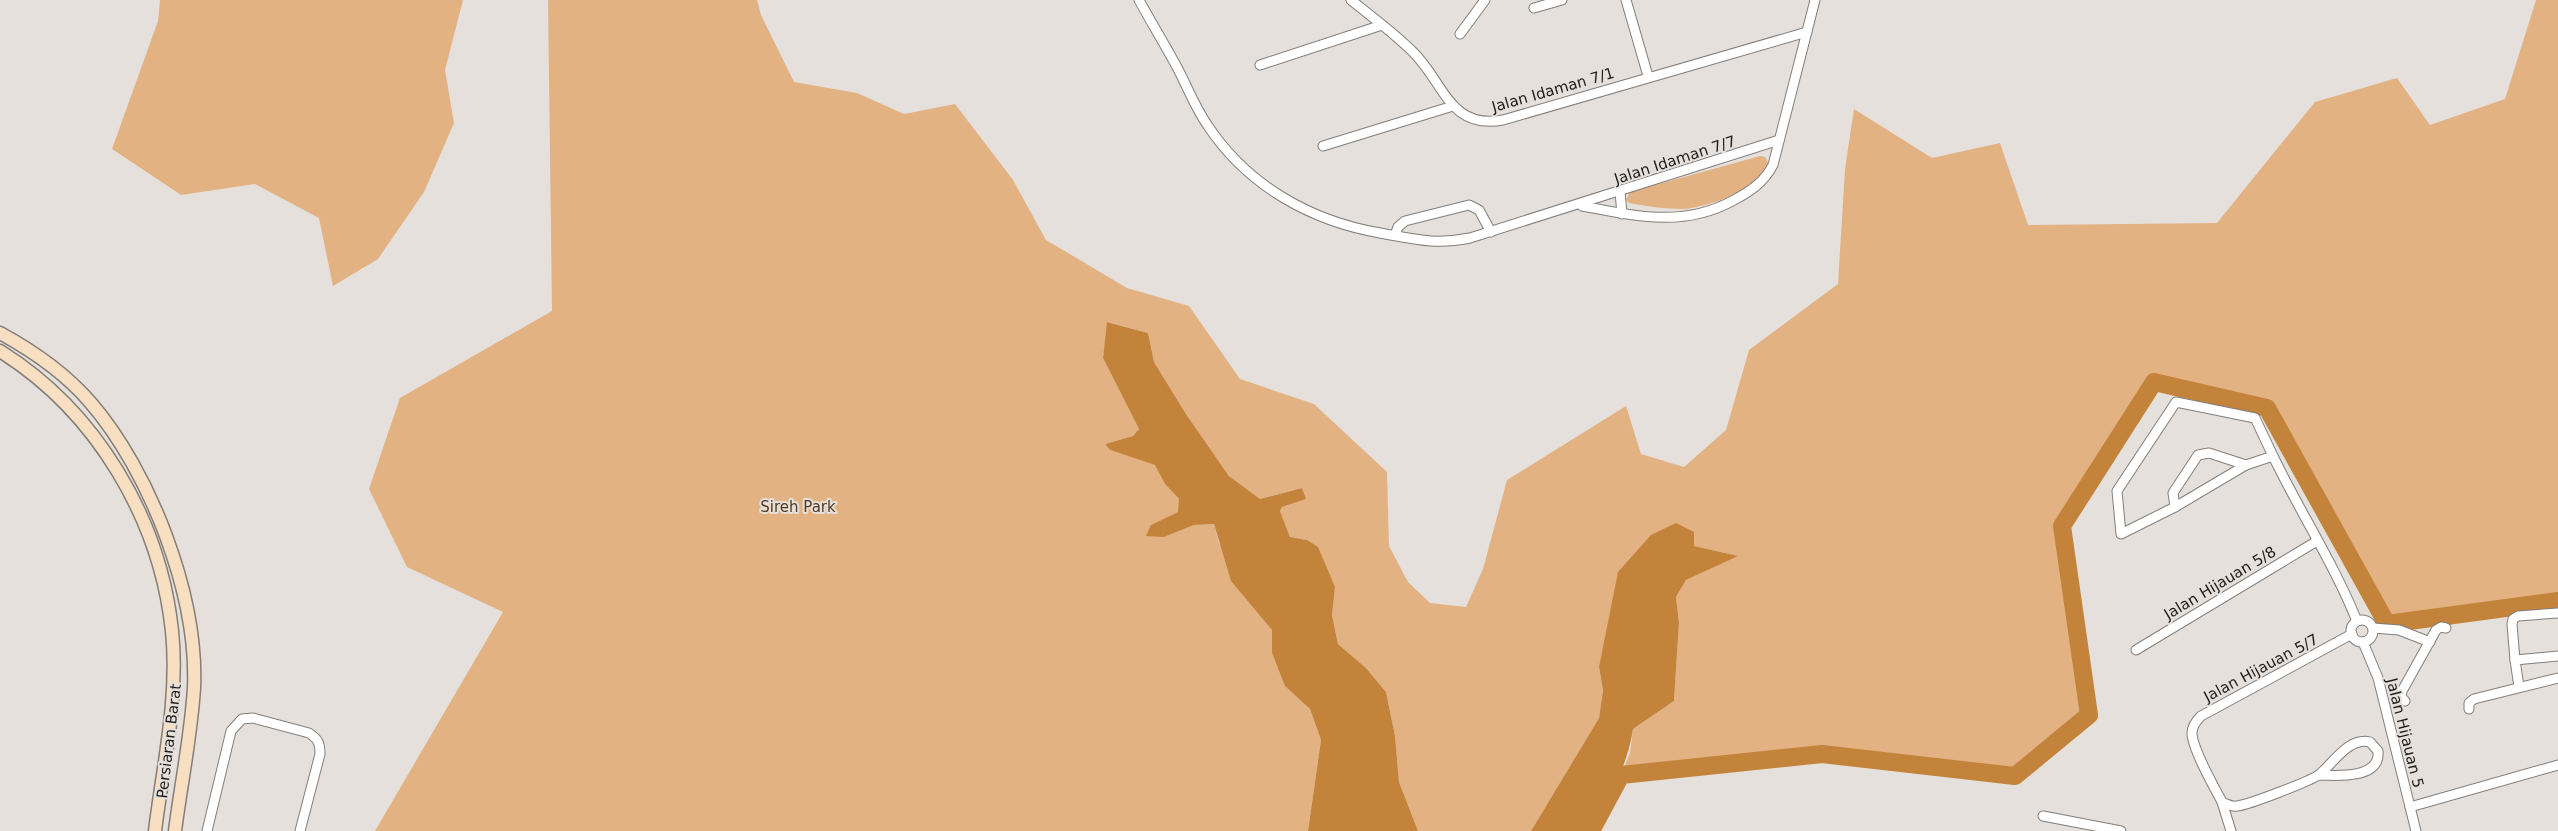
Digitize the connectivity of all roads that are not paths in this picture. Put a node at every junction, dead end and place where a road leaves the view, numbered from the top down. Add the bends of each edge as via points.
1 (1139, 0) edge
2 (1351, 0) edge
3 (1485, 0) edge
4 (1562, 0) edge
5 (1626, 0) edge
6 (1815, 0) edge
7 (1534, 8) dead end
8 (1382, 25) junction
9 (1807, 32) junction
10 (1460, 34) dead end
11 (1260, 65) dead end
12 (1648, 76) junction
13 (1452, 106) junction
14 (1779, 140) junction
15 (1323, 146) dead end
16 (1620, 192) junction
17 (1579, 206) junction
18 (1622, 214) junction
19 (1491, 232) junction
20 (1395, 235) junction
21 (0, 333) edge
22 (0, 351) edge
23 (2273, 456) junction
24 (2246, 465) junction
25 (2175, 507) junction
26 (2317, 541) junction
27 (2558, 613) edge
28 (2357, 621) junction
29 (2372, 628) junction
30 (2446, 628) dead end
31 (2352, 634) junction
32 (2363, 642) junction
33 (2430, 642) junction
34 (2136, 650) dead end
35 (2558, 656) edge
36 (2515, 660) junction
37 (2558, 678) edge
38 (2519, 687) junction
39 (2405, 701) dead end
40 (2469, 709) dead end
41 (2558, 765) edge
42 (2319, 775) junction
43 (2222, 802) junction
44 (2410, 807) junction
45 (2044, 816) dead end
46 (155, 831) edge
47 (175, 831) edge
48 (207, 831) edge
49 (300, 831) edge
50 (2120, 831) edge
51 (2231, 831) edge
52 (2416, 831) edge

1 - 20 street, Jalan Idaman 7/7 via 1195,105 1221,144 1239,163 1267,187 1316,216 1358,229
2 - 8 street, Jalan Idaman 7/1
3 - 10 street
4 - 7 street
5 - 12 street
6 - 9 street, Jalan Idaman 7/7
8 - 11 street
8 - 13 street, Jalan Idaman 7/1 via 1419,58
9 - 12 street, Jalan Idaman 7/1
9 - 14 street, Jalan Idaman 7/7
12 - 13 street, Jalan Idaman 7/1 via 1489,122 1469,118
13 - 15 street
14 - 16 street, Jalan Idaman 7/7
14 - 18 street, Jalan Idaman 7/7 via 1773,165 1766,177 1755,188 1729,203 1701,215 1683,218
16 - 17 street, Jalan Idaman 7/7
16 - 18 street
17 - 18 street, Jalan Idaman 7/7
17 - 19 street, Jalan Idaman 7/7
19 - 20 street, Jalan Idaman 7/7 via 1449,242 1424,242
19 - 20 street via 1479,210 1470,206 1405,221
21 - 47 street, Persiaran Barat via 28,348 60,372 90,401 138,471 170,547 190,627 194,687
22 - 46 street, Persiaran Barat via 46,385 76,413 104,449 139,509 153,551 172,632 173,692
23 - 24 street
23 - 25 street via 2255,418 2176,402 2117,491 2121,534
23 - 26 street
24 - 25 street
24 - 25 street via 2209,453 2198,455 2173,493
26 - 28 street via 2344,588
26 - 34 street, Jalan Hijauan 5/8
27 - 36 street via 2513,619
28 - 29 street via 2368,622
28 - 31 street via 2352,627
29 - 32 street via 2372,635
29 - 33 street via 2399,630
30 - 33 street via 2438,628
31 - 32 street
31 - 43 street, Jalan Hijauan 5/7 via 2196,720 2192,738
32 - 44 street, Jalan Hijauan 5 via 2378,678
33 - 39 street via 2402,691
35 - 36 street
36 - 38 street
37 - 38 street
38 - 40 street via 2474,699 2469,703
41 - 44 street
42 - 42 street via 2337,756 2358,743 2370,742 2378,751 2373,767 2359,773
42 - 43 street via 2242,806
43 - 51 street, Jalan Hijauan 5/7
44 - 52 street, Jalan Hijauan 5
45 - 50 street
48 - 49 street via 232,730 242,719 253,718 309,733 320,744

